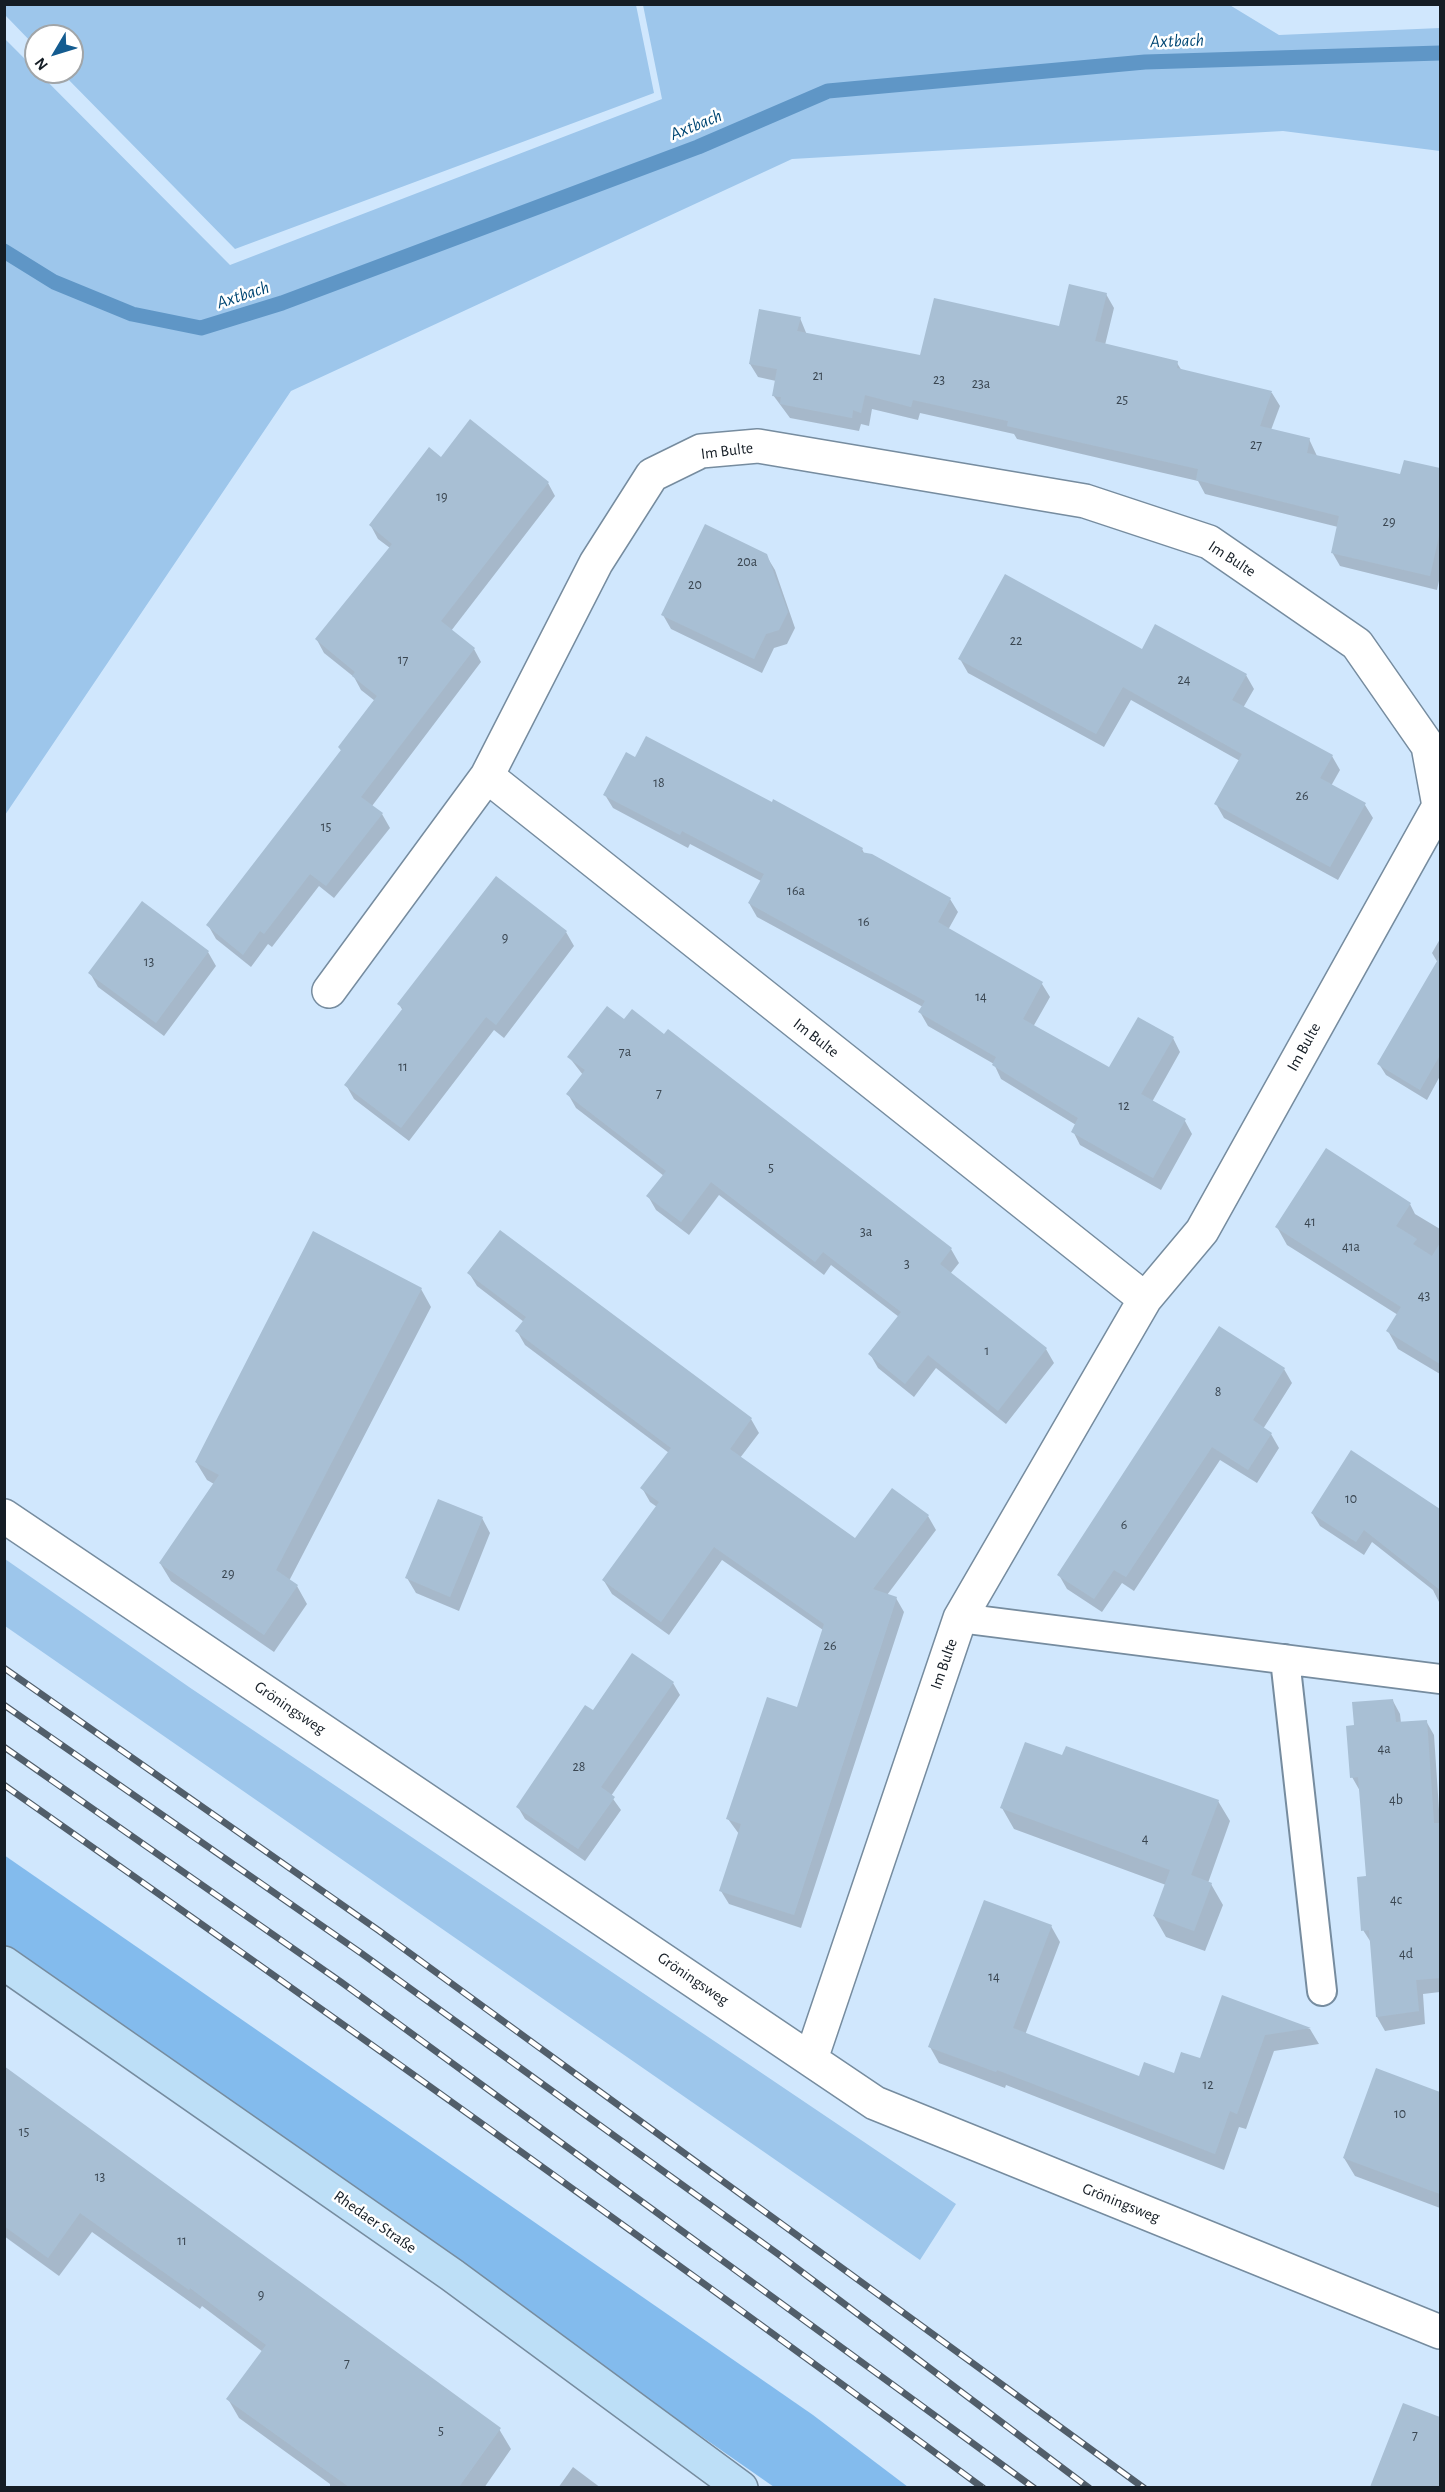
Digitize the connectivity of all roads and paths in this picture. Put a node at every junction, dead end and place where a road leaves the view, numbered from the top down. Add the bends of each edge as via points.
1 (487, 776) junction
2 (328, 991) dead end
3 (1146, 1299) junction
4 (4, 1516) edge
5 (960, 1618) junction
6 (1285, 1659) junction
7 (1440, 1678) edge
8 (4, 1963) edge
9 (1322, 1991) dead end
10 (812, 2059) junction
11 (1440, 2331) edge
12 (741, 2487) edge

1 - 2 street, Im Bulte
1 - 3 street, Im Bulte
1 - 3 street, Im Bulte via 596,563 652,475 701,451 758,446 1085,501 1209,543 1357,644 1428,746 1438,806 1202,1231
3 - 5 street, Im Bulte
4 - 10 street, Gröningsweg
5 - 6 lane
5 - 10 street, Im Bulte
6 - 7 lane
6 - 9 lane
8 - 12 street, Rhedaer Straße via 452,2275
10 - 11 street, Gröningsweg via 875,2103

